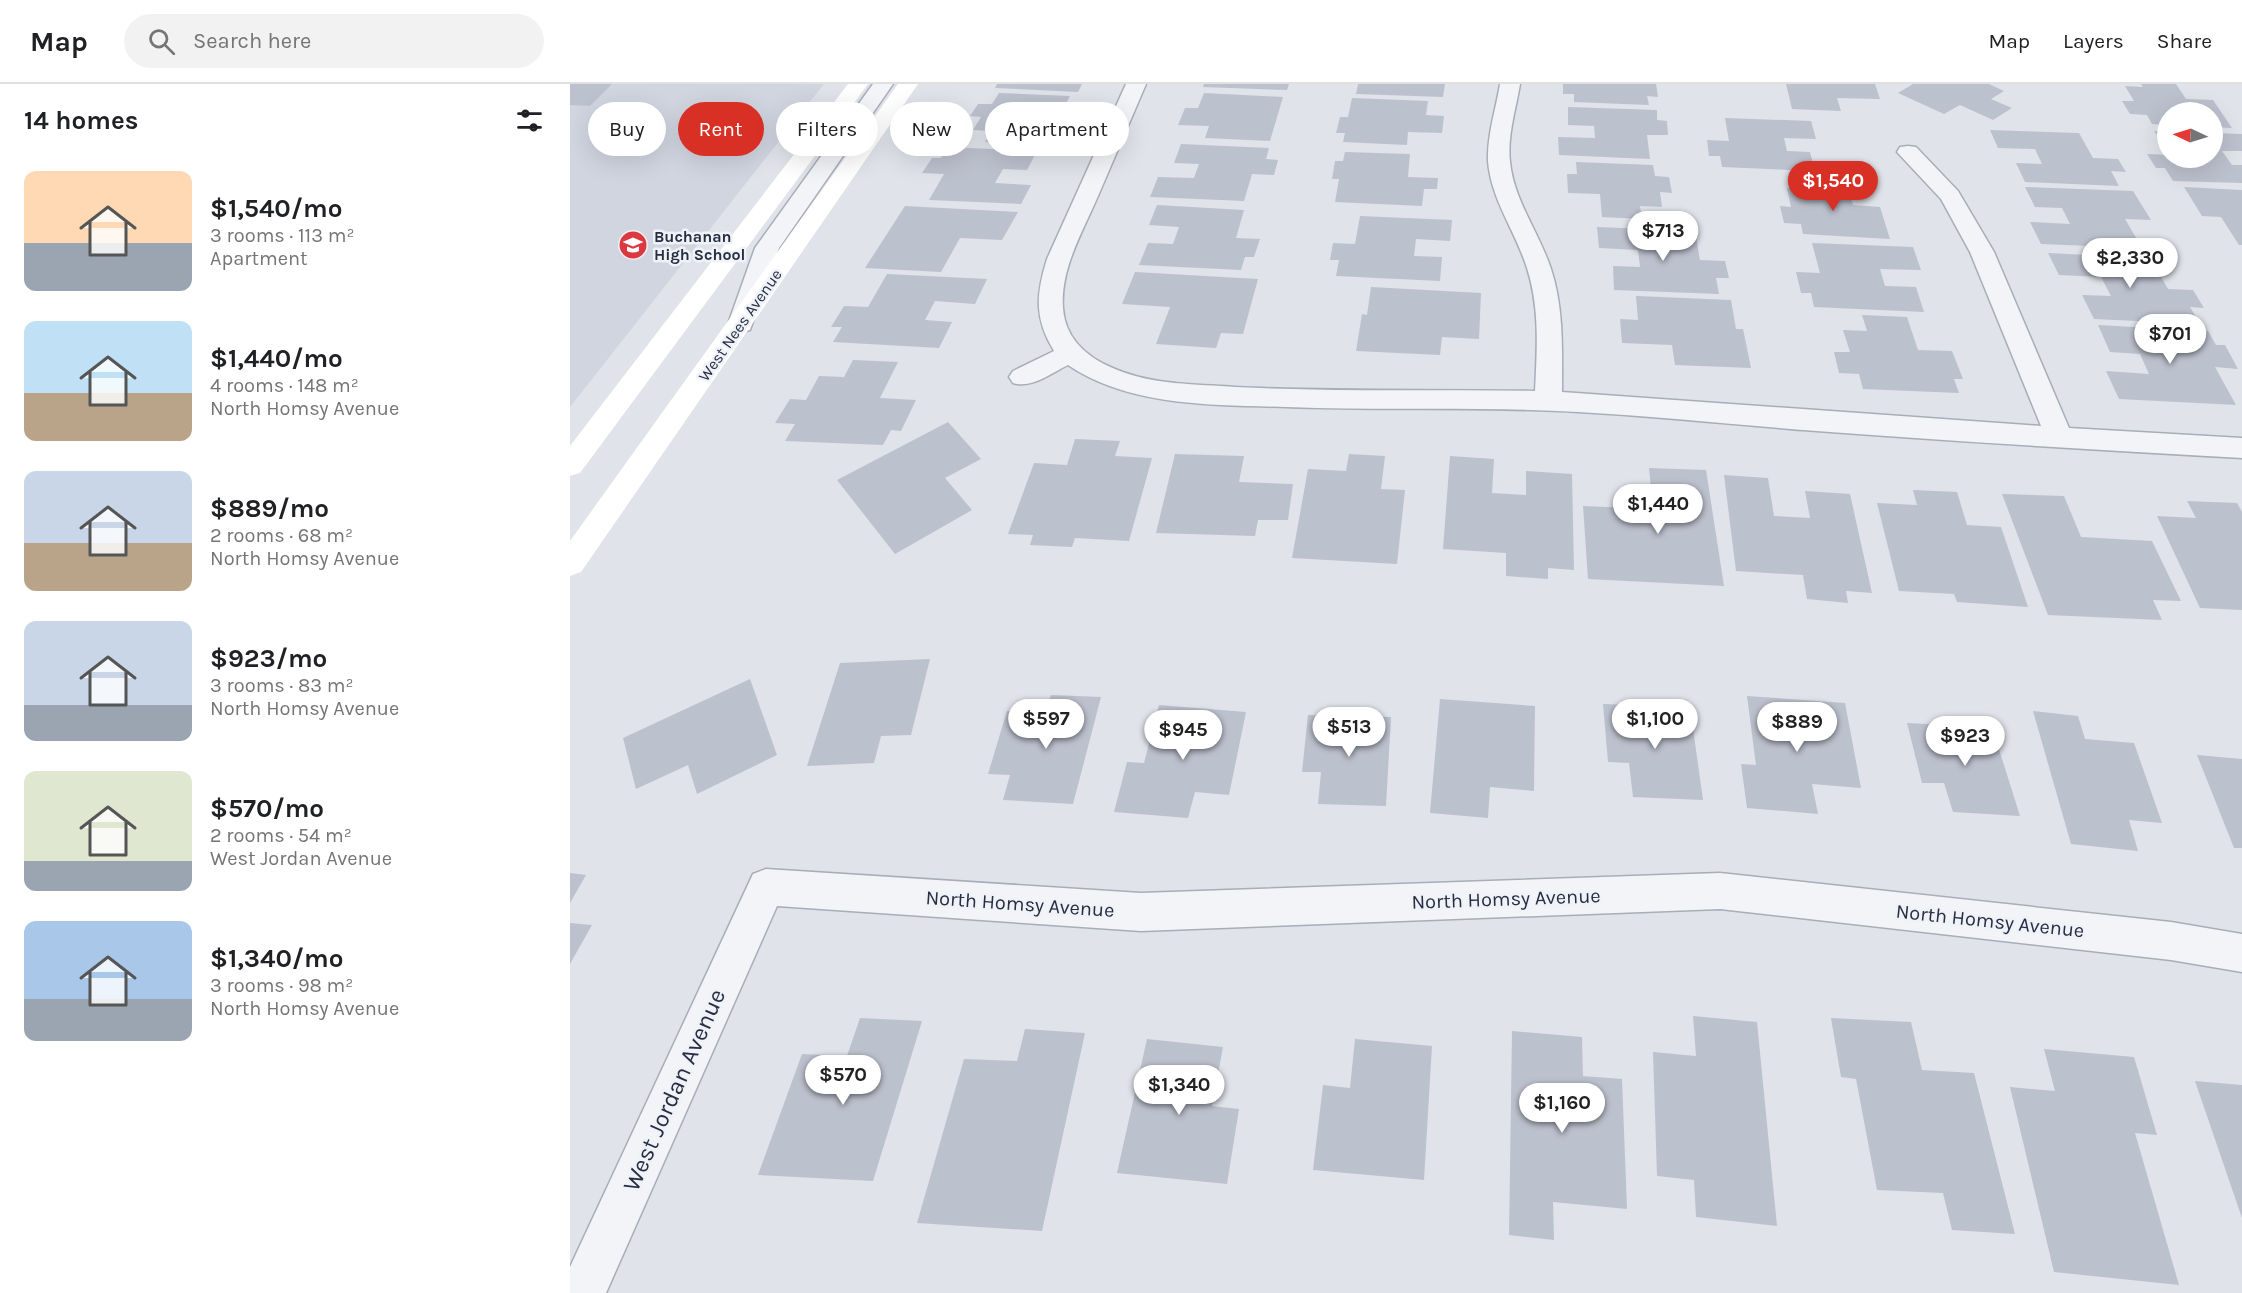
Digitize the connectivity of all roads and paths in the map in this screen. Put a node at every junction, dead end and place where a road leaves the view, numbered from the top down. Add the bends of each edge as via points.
1 (858, 84) edge
2 (884, 84) edge
3 (908, 84) edge
4 (1136, 84) edge
5 (1510, 84) edge
6 (1908, 152) dead end
7 (741, 324) junction
8 (1069, 354) junction
9 (1022, 377) dead end
10 (1548, 401) junction
11 (2060, 438) junction
12 (2242, 448) edge
13 (570, 466) edge
14 (570, 564) edge
15 (766, 887) joint
16 (2242, 953) edge
17 (582, 1293) edge

1 - 13 main road
2 - 7 street via 767,248
3 - 7 main road, West Nees Avenue
4 - 8 street via 1051,282 1049,308 1055,330
5 - 10 street via 1500,124 1499,163 1511,205 1543,280 1549,315
6 - 11 street via 1950,196 1982,252
7 - 14 main road, West Nees Avenue
8 - 9 street
8 - 10 street via 1095,370 1135,384 1200,393 1282,400
10 - 11 street
11 - 12 street
15 - 16 street, North Homsy Avenue via 1141,912 1720,891 2171,941
15 - 17 street, West Jordan Avenue

